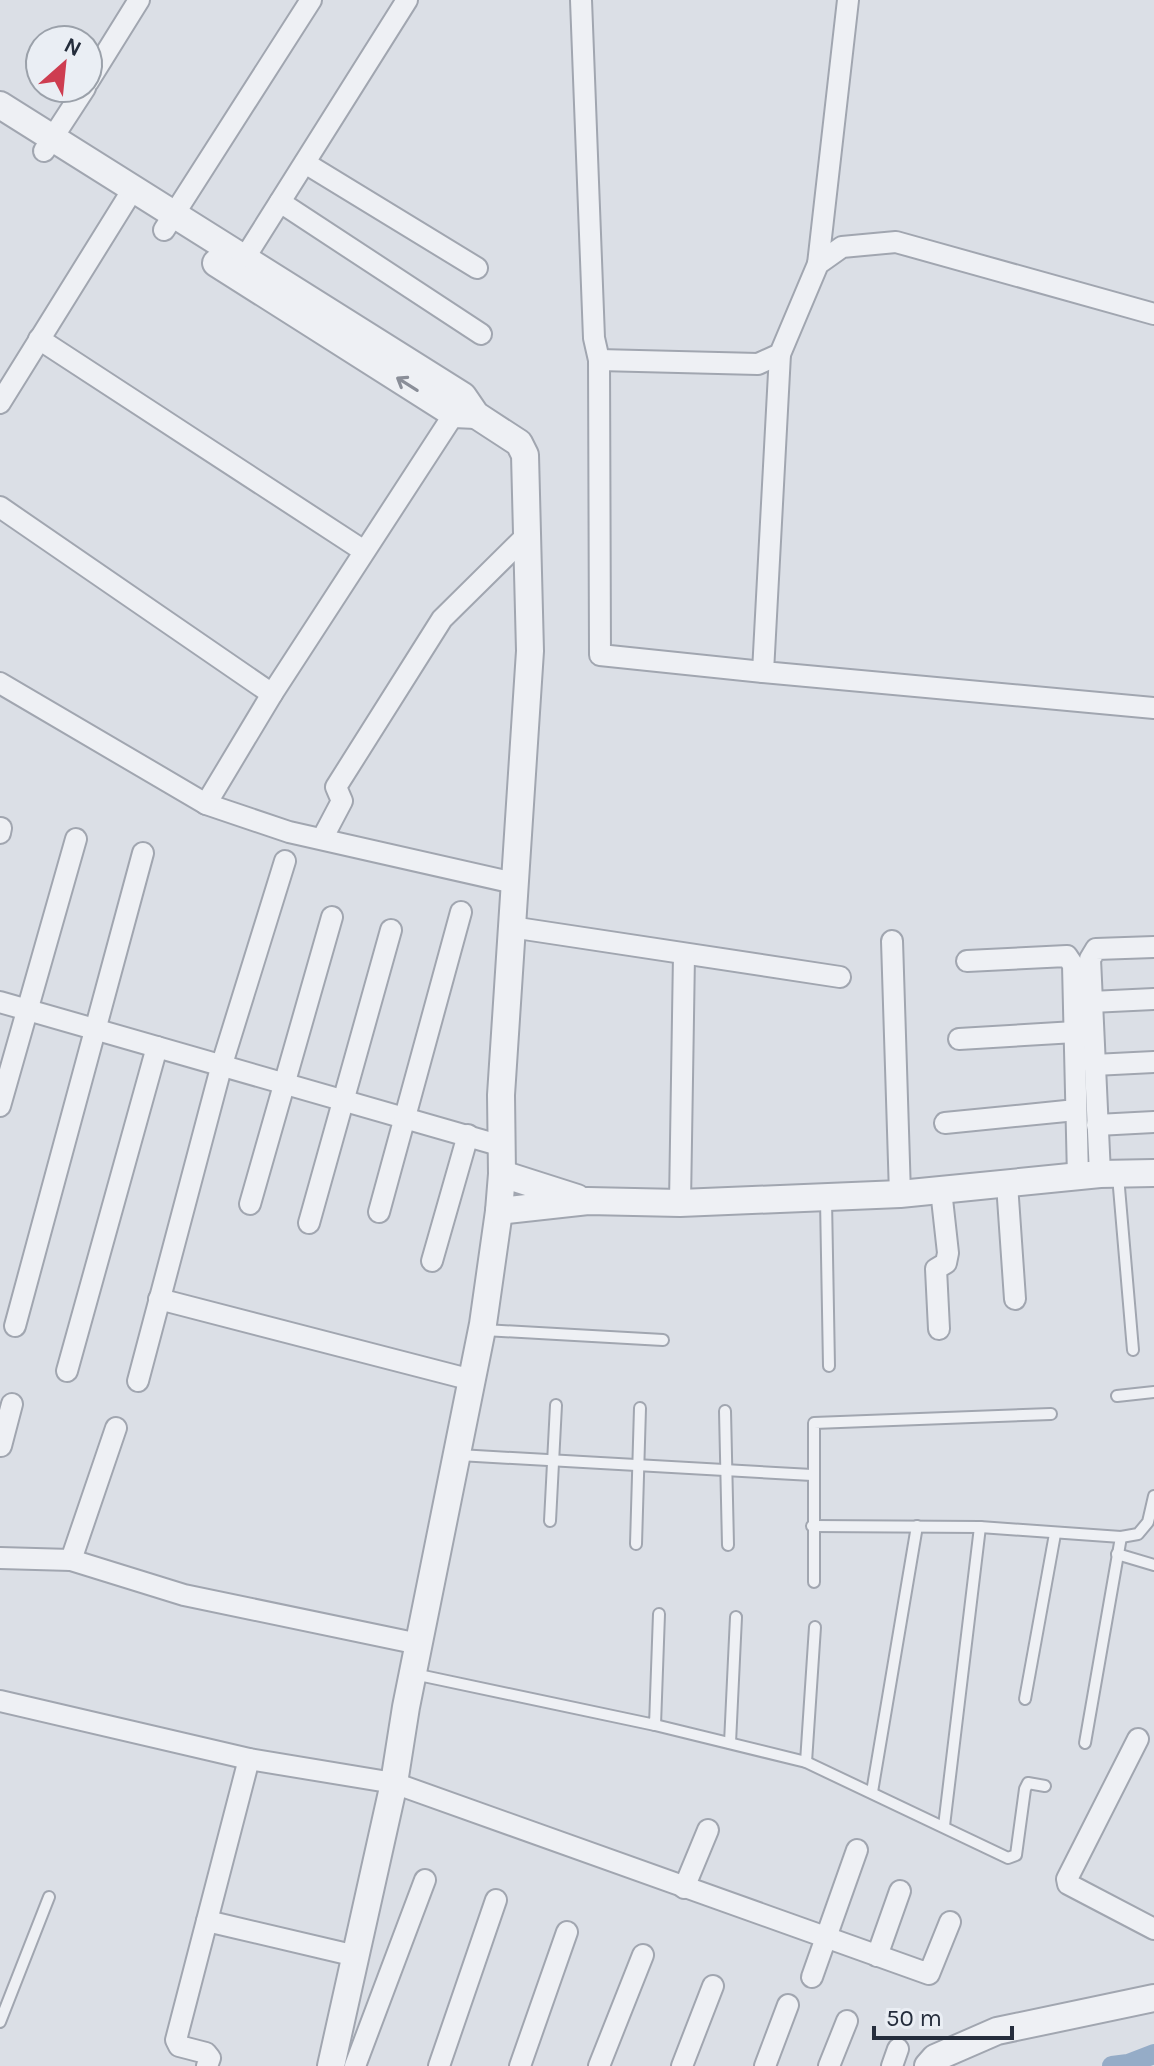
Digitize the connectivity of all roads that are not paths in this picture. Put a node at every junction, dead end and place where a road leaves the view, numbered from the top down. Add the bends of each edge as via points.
1 (139, 0) edge
2 (311, 0) edge
3 (407, 0) edge
4 (581, 0) edge
5 (848, 0) edge
6 (104, 56) edge
7 (75, 104) edge
8 (0, 105) edge
9 (0, 124) edge
10 (49, 145) junction
11 (305, 163) junction
12 (128, 196) junction
13 (280, 202) junction
14 (169, 222) junction
15 (244, 259) junction
16 (818, 264) junction
17 (477, 268) dead end
18 (1154, 314) edge
19 (481, 334) dead end
20 (39, 339) junction
21 (780, 354) junction
22 (599, 360) junction
23 (1, 397) edge
24 (465, 415) junction
25 (0, 507) edge
26 (527, 535) junction
27 (364, 551) junction
28 (763, 672) junction
29 (0, 683) edge
30 (272, 694) junction
31 (1154, 708) edge
32 (206, 804) junction
33 (76, 839) dead end
34 (322, 839) junction
35 (143, 853) dead end
36 (285, 861) dead end
37 (514, 883) junction
38 (461, 912) dead end
39 (332, 917) dead end
40 (511, 927) junction
41 (391, 930) dead end
42 (892, 941) dead end
43 (1154, 947) edge
44 (684, 955) junction
45 (967, 961) dead end
46 (840, 977) dead end
47 (1154, 999) edge
48 (0, 1002) edge
49 (1091, 1002) junction
50 (27, 1010) junction
51 (94, 1030) junction
52 (1075, 1032) junction
53 (959, 1039) dead end
54 (157, 1047) junction
55 (1154, 1062) edge
56 (222, 1064) junction
57 (1094, 1065) junction
58 (283, 1083) junction
59 (343, 1102) junction
60 (0, 1106) edge
61 (1076, 1110) junction
62 (406, 1119) junction
63 (1154, 1122) edge
64 (945, 1123) dead end
65 (1097, 1125) junction
66 (468, 1135) junction
67 (502, 1146) junction
68 (1154, 1173) edge
69 (502, 1174) junction
70 (1099, 1175) junction
71 (1007, 1184) junction
72 (941, 1190) junction
73 (900, 1194) junction
74 (826, 1198) junction
75 (588, 1201) junction
76 (680, 1203) junction
77 (250, 1204) dead end
78 (499, 1211) junction
79 (379, 1212) dead end
80 (309, 1223) dead end
81 (432, 1261) dead end
82 (159, 1299) junction
83 (1015, 1299) dead end
84 (15, 1326) dead end
85 (939, 1329) dead end
86 (482, 1330) junction
87 (663, 1340) dead end
88 (1133, 1350) dead end
89 (829, 1366) dead end
90 (67, 1371) dead end
91 (472, 1380) junction
92 (138, 1381) dead end
93 (1154, 1392) edge
94 (1117, 1396) dead end
95 (12, 1404) dead end
96 (556, 1405) dead end
97 (640, 1408) dead end
98 (725, 1411) dead end
99 (1051, 1414) dead end
100 (116, 1428) dead end
101 (0, 1448) edge
102 (458, 1455) junction
103 (553, 1461) junction
104 (639, 1466) junction
105 (726, 1471) junction
106 (812, 1475) junction
107 (1154, 1496) edge
108 (550, 1521) dead end
109 (812, 1526) junction
110 (917, 1526) junction
111 (980, 1527) junction
112 (1055, 1534) junction
113 (1121, 1537) junction
114 (636, 1544) dead end
115 (728, 1545) dead end
116 (1117, 1554) junction
117 (0, 1558) edge
118 (71, 1560) junction
119 (1154, 1565) edge
120 (814, 1582) dead end
121 (659, 1614) dead end
122 (736, 1617) dead end
123 (815, 1627) dead end
124 (419, 1644) junction
125 (412, 1674) junction
126 (1025, 1699) dead end
127 (0, 1701) edge
128 (655, 1725) junction
129 (1138, 1739) dead end
130 (730, 1743) junction
131 (1085, 1743) dead end
132 (249, 1759) junction
133 (806, 1762) junction
134 (394, 1783) junction
135 (1045, 1786) dead end
136 (872, 1792) junction
137 (944, 1826) junction
138 (708, 1830) dead end
139 (857, 1850) dead end
140 (425, 1880) dead end
141 (684, 1888) junction
142 (900, 1891) dead end
143 (49, 1897) dead end
144 (496, 1900) dead end
145 (207, 1921) junction
146 (950, 1922) dead end
147 (1154, 1929) edge
148 (567, 1932) dead end
149 (826, 1937) junction
150 (643, 1955) dead end
151 (356, 1956) junction
152 (877, 1956) junction
153 (812, 1977) dead end
154 (713, 1986) dead end
155 (1154, 1998) edge
156 (788, 2005) dead end
157 (3, 2008) edge
158 (847, 2021) dead end
159 (0, 2022) edge
160 (342, 2065) edge
161 (207, 2066) edge
162 (439, 2066) edge
163 (520, 2066) edge
164 (599, 2066) edge
165 (682, 2066) edge
166 (765, 2066) edge
167 (829, 2066) edge
168 (928, 2066) edge

1 - 6 street
2 - 14 street
3 - 11 street
4 - 22 street
5 - 16 street
7 - 10 street
8 - 10 street
9 - 10 street
10 - 12 street
11 - 13 street
11 - 17 street
12 - 14 street
12 - 20 street
13 - 15 street
13 - 19 street
14 - 15 street
24 -> 14 street
15 - 24 street via 463,396
16 - 18 street via 842,247 896,242
16 - 21 street
20 - 23 street
20 - 27 street
21 - 22 street via 758,364
21 - 28 street
22 - 28 street via 600,655
24 - 26 street via 519,443 525,455
24 - 27 street
25 - 30 street
26 - 34 street via 442,619 336,787 342,801
26 - 37 street via 530,651
27 - 30 street
28 - 31 street
29 - 32 street
30 - 32 street
32 - 34 street
33 - 50 street
34 - 37 street
35 - 51 street
36 - 56 street
37 - 40 street
38 - 62 street
39 - 58 street
40 - 44 street
40 - 67 street
41 - 59 street
42 - 73 street
43 - 49 street via 1096,949 1090,959
44 - 46 street
44 - 76 street
45 - 52 street via 1067,956 1073,965
47 - 49 street
48 - 50 street
49 - 57 street
50 - 51 street
50 - 60 street
51 - 54 street
51 - 84 street
52 - 53 street
52 - 61 street
54 - 56 street
54 - 90 street
55 - 57 street
56 - 58 street
56 - 82 street
57 - 65 street
58 - 59 street
58 - 77 street
59 - 62 street
59 - 80 street
61 - 64 street
61 - 70 street
62 - 66 street
62 - 79 street
63 - 65 street
65 - 70 street
66 - 67 street
66 - 81 street
67 - 69 street
68 - 70 street
69 - 75 street
69 - 78 street
70 - 71 street
70 - 88 lane
71 - 72 street
71 - 83 street
72 - 73 street
72 - 85 street via 948,1253 934,1280
73 - 74 street
74 - 76 street
74 - 89 lane
75 - 76 street
75 - 78 street
78 - 86 street
82 - 91 street
82 - 92 street
86 - 87 lane
86 - 91 street
91 - 102 street
93 - 94 lane
95 - 101 street
96 - 103 lane
97 - 104 lane
98 - 105 lane
99 - 106 lane via 814,1423
100 - 118 street
102 - 103 lane
102 - 124 street
103 - 104 lane
103 - 108 lane
104 - 105 lane
104 - 114 lane
105 - 106 lane
105 - 115 lane
106 - 109 lane
107 - 113 lane via 1148,1522 1138,1534
109 - 110 lane
109 - 120 lane
110 - 111 lane
110 - 136 lane
111 - 112 lane
111 - 137 lane
112 - 113 lane
112 - 126 lane
113 - 116 lane
116 - 119 lane
116 - 131 lane
117 - 118 street
118 - 124 street via 184,1595
121 - 128 lane
122 - 130 lane
123 - 133 lane
124 - 125 street
125 - 128 lane
125 - 134 street
127 - 132 street
128 - 130 lane
129 - 147 street via 1067,1879
130 - 133 lane
132 - 134 street
132 - 145 street
133 - 136 lane
134 - 141 street
134 - 151 street
135 - 137 lane via 1028,1783 1025,1789 1016,1855 1008,1858
136 - 137 lane
138 - 141 street
139 - 149 street
140 - 160 street
141 - 149 street
142 - 152 street
143 - 157 lane
144 - 162 street
145 - 151 street
145 - 161 street via 176,2040 179,2046 206,2053
146 - 152 street via 929,1974
148 - 163 street
149 - 152 street
149 - 153 street
150 - 164 street
151 - 160 street
154 - 165 street
155 - 168 street via 997,2031
156 - 166 street
157 - 159 lane
158 - 167 street

